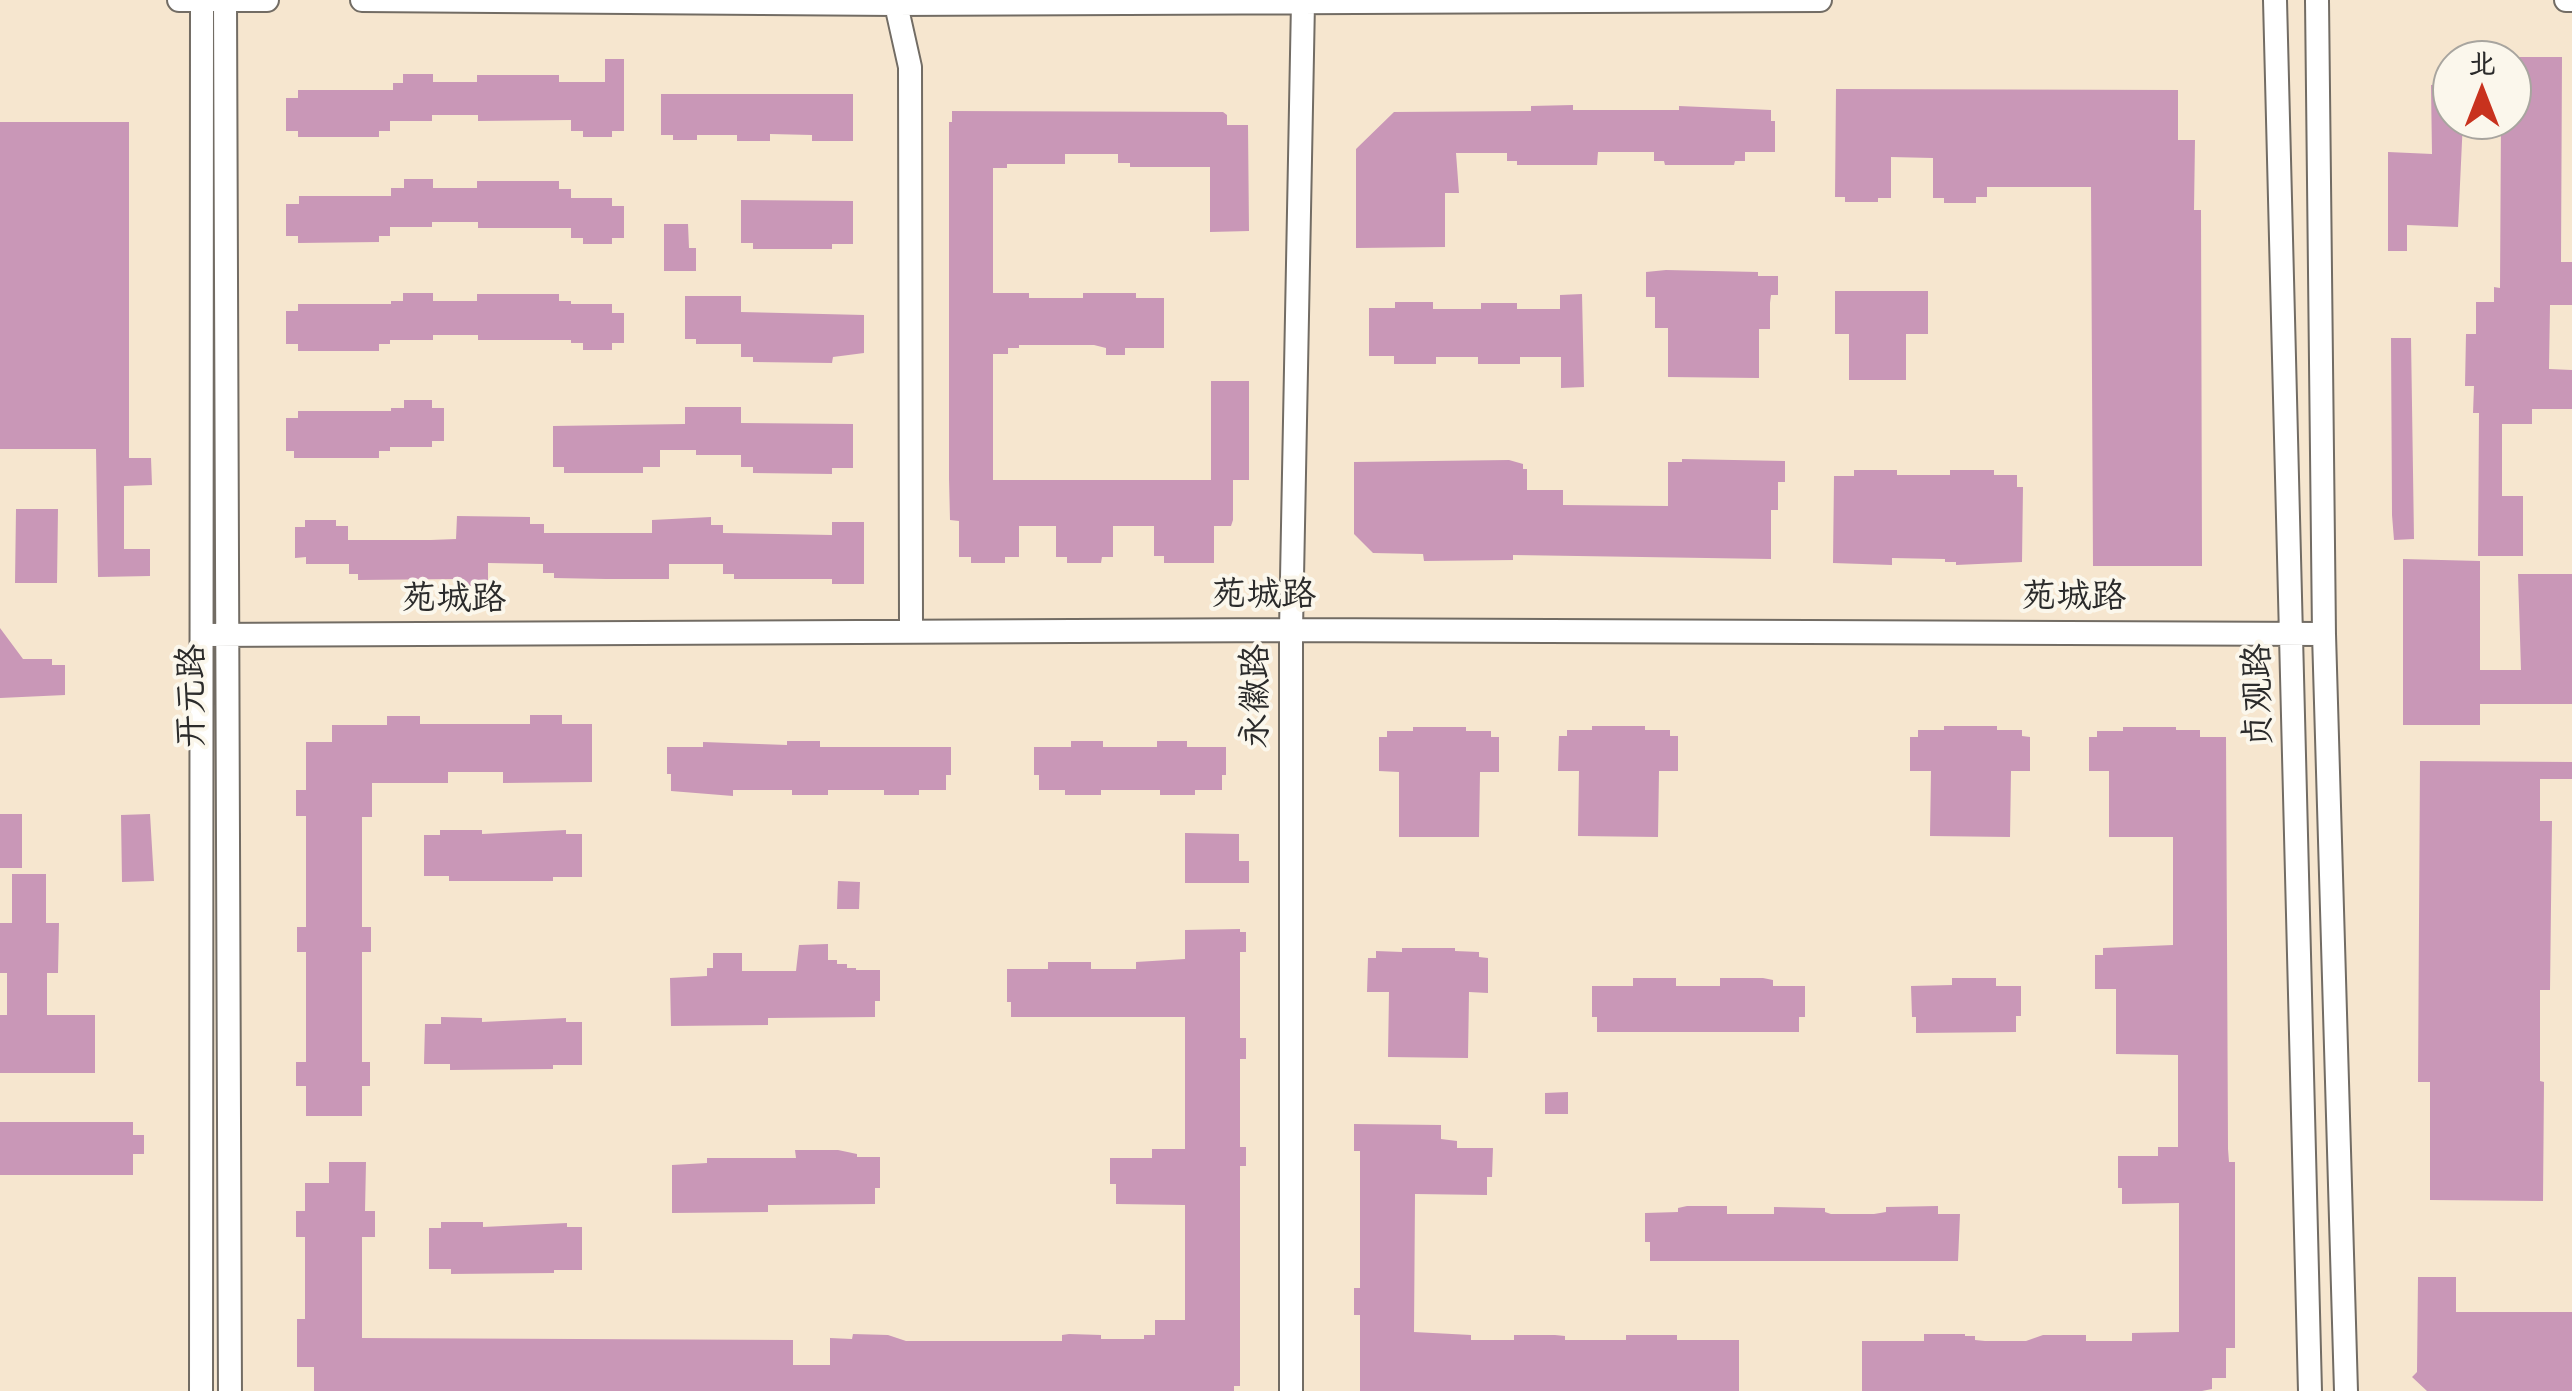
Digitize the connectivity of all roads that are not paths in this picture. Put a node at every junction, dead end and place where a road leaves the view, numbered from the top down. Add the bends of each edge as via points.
1 (179, 0) edge
2 (225, 0) edge
3 (267, 0) edge
4 (362, 0) edge
5 (1820, 0) edge
6 (2275, 0) edge
7 (2317, 0) edge
8 (202, 1) edge
9 (896, 2) edge
10 (1303, 2) edge
11 (1291, 630) junction
12 (911, 632) junction
13 (2292, 632) junction
14 (216, 634) junction
15 (2324, 634) junction
16 (201, 1391) edge
17 (230, 1391) edge
18 (1292, 1391) edge
19 (2310, 1391) edge
20 (2346, 1391) edge

1 - 8 street
2 - 3 street
2 - 8 street
2 - 14 street, 开元路
4 - 9 street
5 - 10 street
6 - 13 street, 贞观路
7 - 15 street, 贞观路
8 - 14 street, 开元路
9 - 10 street
9 - 12 street via 910,67
10 - 11 street, 永徽路
11 - 12 street, 苑城路
11 - 13 street, 苑城路
11 - 18 street, 永徽路
12 - 14 street, 苑城路
13 - 15 street, 苑城路
13 - 19 street, 贞观路
14 - 16 street, 开元路
14 - 17 street, 开元路
15 - 20 street, 贞观路

